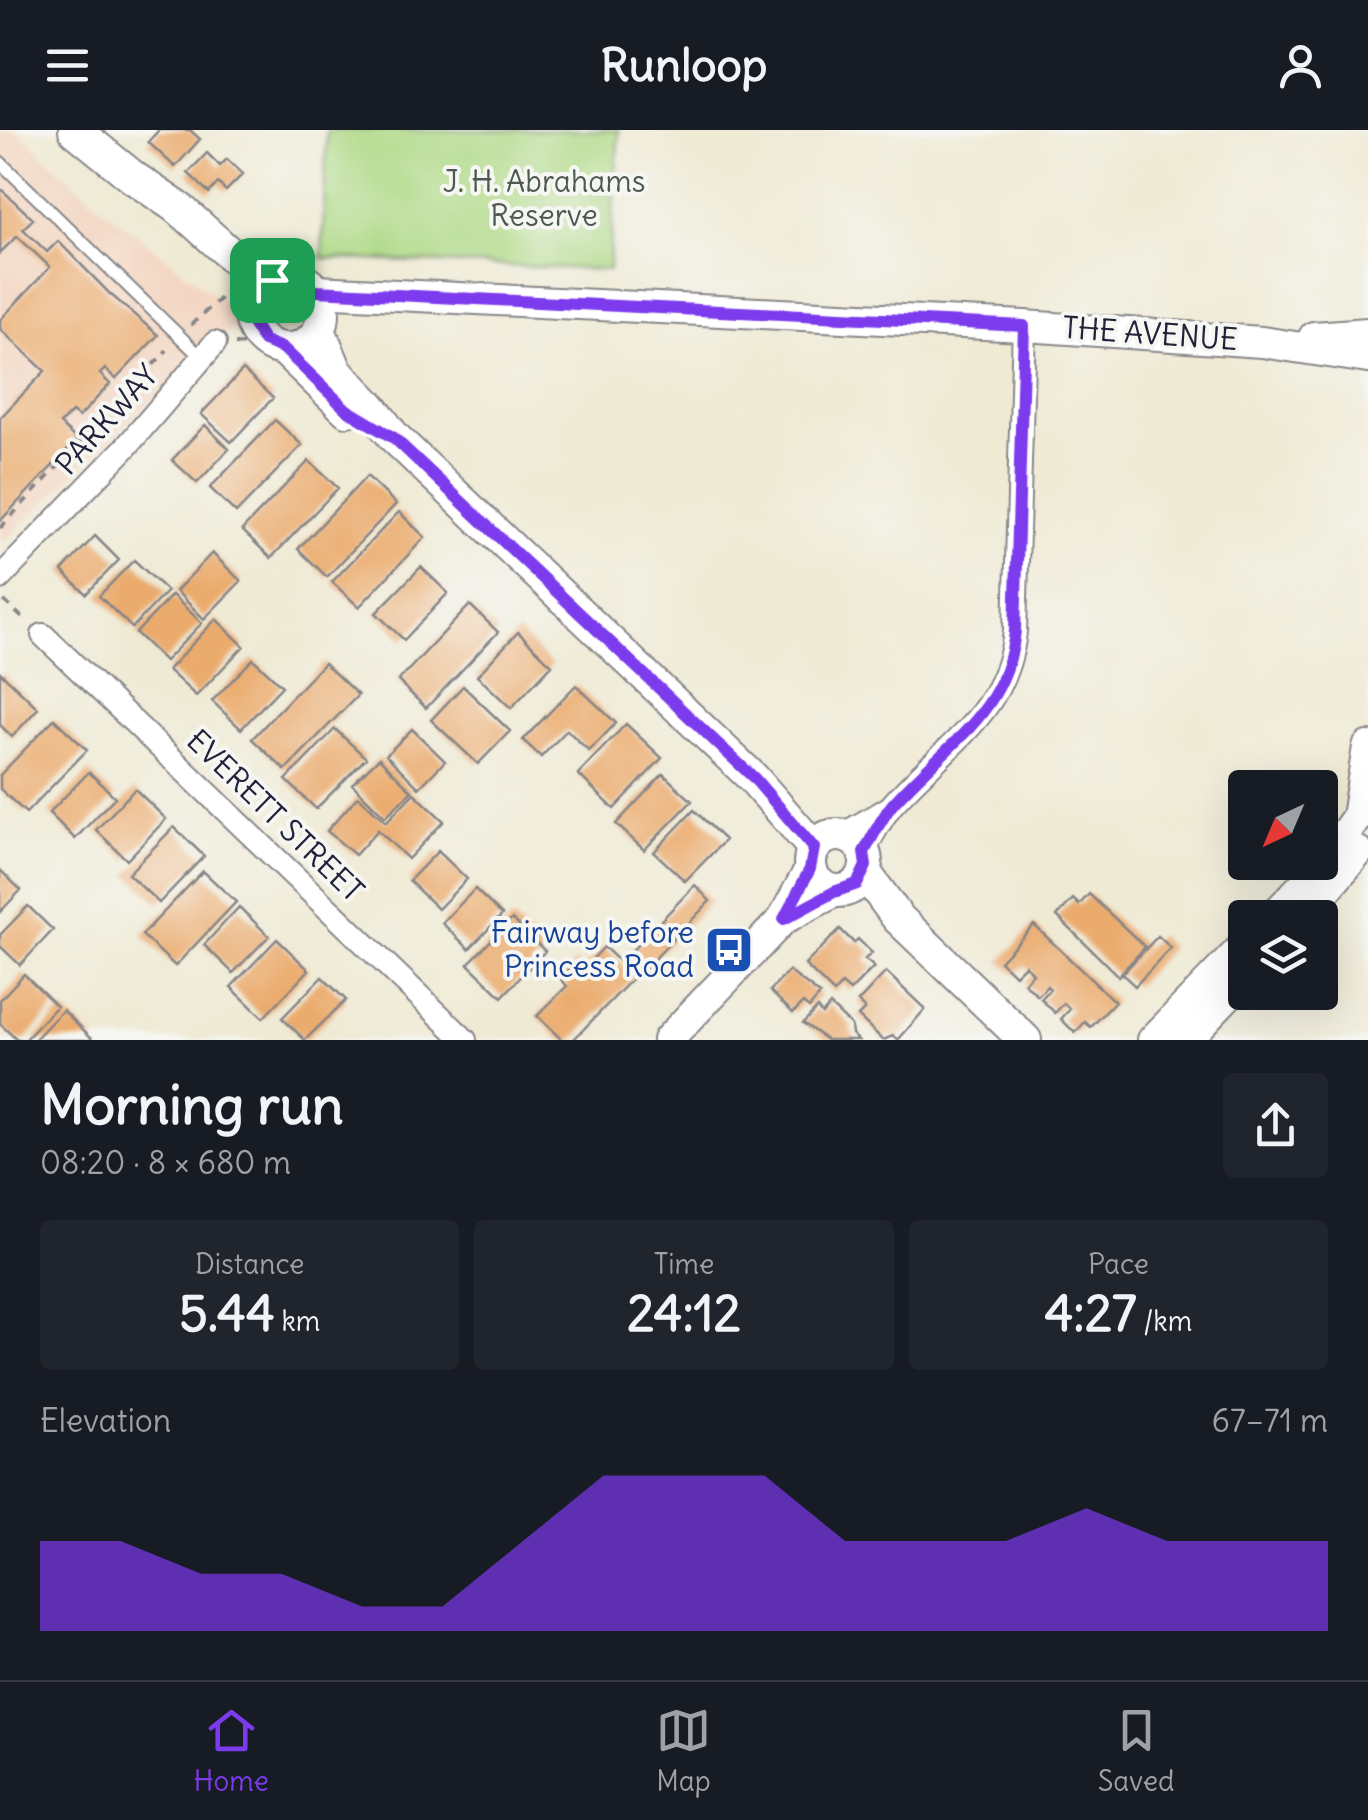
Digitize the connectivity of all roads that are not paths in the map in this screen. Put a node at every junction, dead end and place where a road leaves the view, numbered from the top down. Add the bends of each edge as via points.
1 (74, 130) edge
2 (0, 162) edge
3 (251, 290) junction
4 (319, 313) junction
5 (1024, 326) junction
6 (1368, 332) edge
7 (1262, 342) junction
8 (279, 348) junction
9 (209, 351) joint
10 (1368, 358) edge
11 (394, 438) junction
12 (0, 578) edge
13 (43, 636) road end
14 (1368, 747) edge
15 (1364, 823) edge
16 (838, 862) junction
17 (1289, 900) edge
18 (1318, 900) edge
19 (1228, 963) edge
20 (1228, 995) edge
21 (1025, 1039) edge
22 (465, 1040) edge
23 (668, 1040) edge
24 (1153, 1040) edge
25 (1185, 1040) edge

1 - 3 main road via 148,209
2 - 9 lane via 180,336
3 - 4 main road via 291,278
3 - 8 main road via 252,322
4 - 5 street, THE AVENUE via 379,292
4 - 8 main road via 302,346
4 - 11 main road via 336,371
5 - 7 street, THE AVENUE
5 - 16 street via 1009,668 993,701
6 - 7 street, THE AVENUE
7 - 10 street, THE AVENUE
8 - 11 main road via 347,410
9 - 12 street, PARKWAY
11 - 16 main road
13 - 22 street, EVERETT STREET
14 - 15 street
15 - 17 street
15 - 18 street via 1359,850
16 - 21 main road
16 - 23 street
19 - 24 street
20 - 25 street

